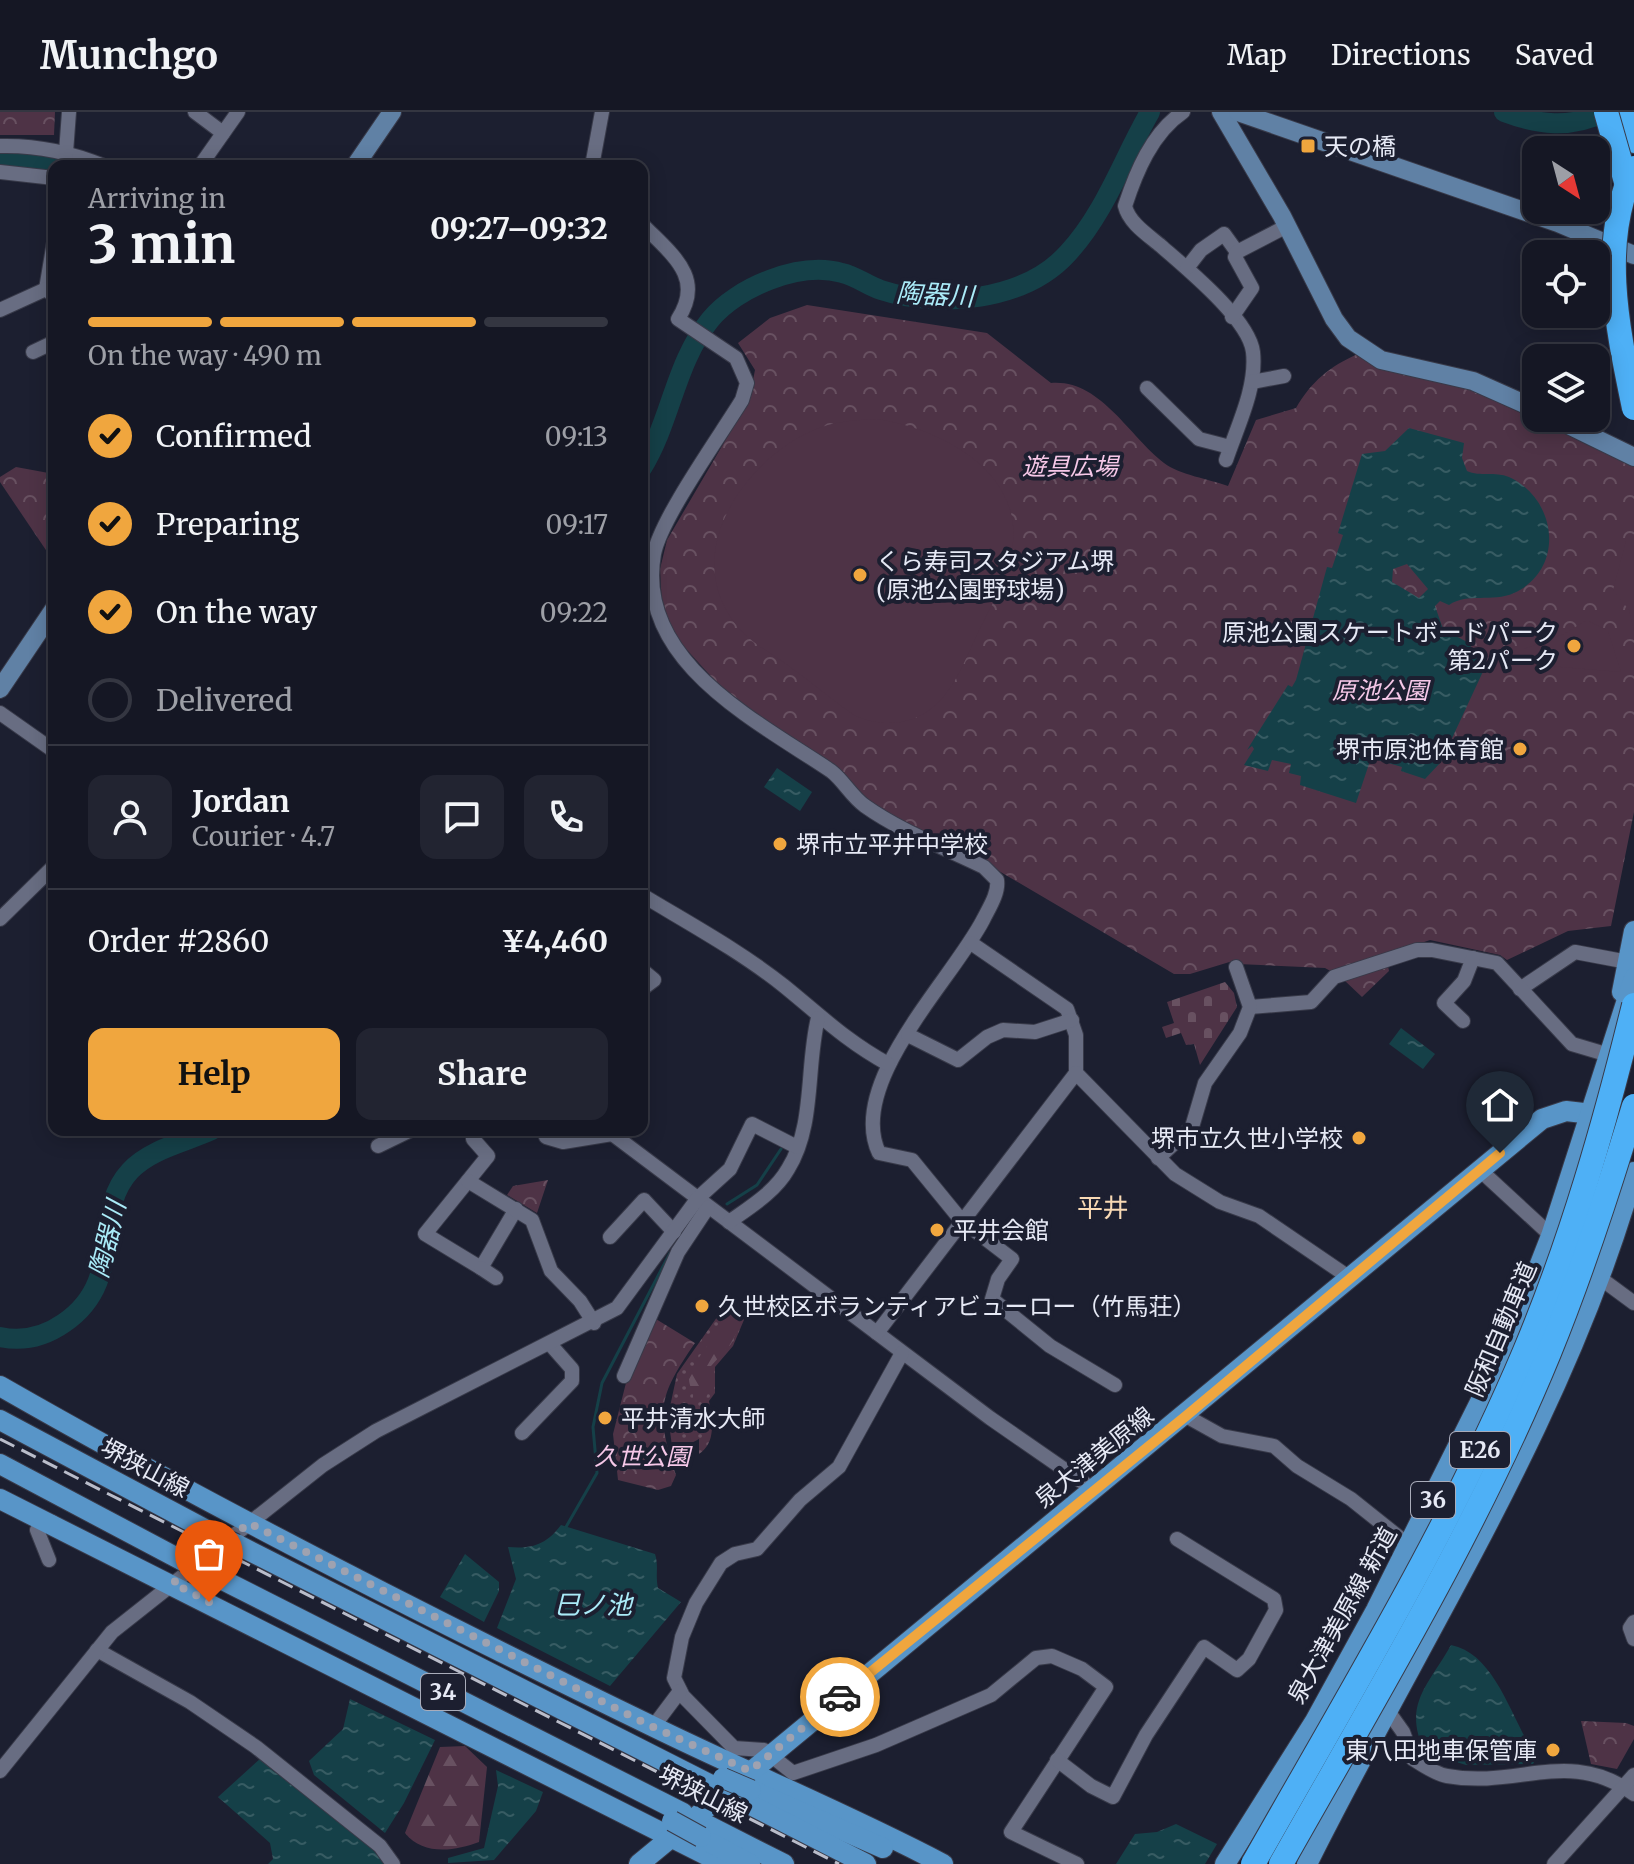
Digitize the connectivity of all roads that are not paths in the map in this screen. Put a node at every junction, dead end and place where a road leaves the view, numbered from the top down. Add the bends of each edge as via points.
1 (69, 112) edge
2 (195, 112) edge
3 (238, 112) edge
4 (602, 112) edge
5 (1183, 112) edge
6 (1221, 112) edge
7 (1238, 112) edge
8 (1606, 112) edge
9 (1625, 112) edge
10 (382, 115) edge
11 (223, 133) junction
12 (1634, 141) edge
13 (0, 146) edge
14 (66, 159) edge
15 (204, 160) edge
16 (358, 160) edge
17 (593, 160) edge
18 (1634, 168) edge
19 (0, 172) edge
20 (48, 177) edge
21 (1634, 210) edge
22 (1287, 226) junction
23 (648, 230) edge
24 (1237, 252) junction
25 (1626, 252) edge
26 (1187, 268) junction
27 (48, 293) edge
28 (0, 310) edge
29 (1232, 317) junction
30 (48, 345) edge
31 (33, 352) dead end
32 (1284, 376) dead end
33 (1252, 382) junction
34 (1147, 388) dead end
35 (1522, 403) edge
36 (1634, 408) edge
37 (1583, 432) edge
38 (1634, 457) edge
39 (48, 618) edge
40 (0, 689) edge
41 (0, 713) edge
42 (48, 747) edge
43 (48, 872) edge
44 (648, 899) edge
45 (0, 919) edge
46 (1634, 931) edge
47 (971, 943) junction
48 (1473, 958) junction
49 (1236, 967) dead end
50 (1631, 970) edge
51 (1520, 989) junction
52 (1634, 1005) edge
53 (1250, 1007) junction
54 (818, 1018) junction
55 (1072, 1020) junction
56 (1463, 1021) dead end
57 (908, 1035) junction
58 (1609, 1055) junction
59 (888, 1064) junction
60 (1076, 1073) junction
61 (1634, 1106) edge
62 (1590, 1112) junction
63 (1634, 1120) edge
64 (399, 1136) edge
65 (591, 1136) edge
66 (614, 1136) edge
67 (546, 1137) dead end
68 (473, 1139) dead end
69 (378, 1146) dead end
70 (797, 1147) junction
71 (1158, 1158) junction
72 (1480, 1170) junction
73 (1634, 1172) edge
74 (468, 1181) junction
75 (703, 1203) junction
76 (516, 1209) junction
77 (961, 1220) junction
78 (729, 1222) junction
79 (674, 1232) junction
80 (1551, 1236) junction
81 (610, 1237) dead end
82 (481, 1268) junction
83 (496, 1278) dead end
84 (1350, 1278) junction
85 (1599, 1278) junction
86 (1634, 1303) edge
87 (594, 1323) junction
88 (877, 1333) junction
89 (550, 1344) junction
90 (902, 1353) junction
91 (624, 1376) dead end
92 (1115, 1385) dead end
93 (0, 1386) edge
94 (1186, 1416) junction
95 (0, 1420) edge
96 (522, 1433) dead end
97 (0, 1464) edge
98 (1094, 1490) junction
99 (0, 1499) edge
100 (52, 1522) junction
101 (249, 1523) junction
102 (1177, 1539) dead end
103 (1410, 1546) junction
104 (49, 1560) dead end
105 (173, 1583) junction
106 (1634, 1622) edge
107 (1634, 1639) edge
108 (97, 1650) junction
109 (680, 1691) junction
110 (1388, 1711) junction
111 (653, 1727) junction
112 (771, 1754) junction
113 (1057, 1760) junction
114 (1634, 1760) edge
115 (0, 1771) edge
116 (1629, 1785) edge
117 (747, 1787) junction
118 (676, 1824) junction
119 (705, 1832) junction
120 (393, 1864) edge
121 (639, 1864) edge
122 (724, 1864) edge
123 (750, 1864) edge
124 (784, 1864) edge
125 (866, 1864) edge
126 (917, 1864) edge
127 (943, 1864) edge
128 (1077, 1864) edge
129 (1225, 1864) edge
130 (1253, 1864) edge
131 (1281, 1864) edge
132 (1307, 1864) edge
133 (1554, 1864) edge

1 - 14 street
2 - 11 street
3 - 11 street
4 - 17 street
5 - 26 street via 1150,148 1125,206 1136,225
6 - 22 street
7 - 25 street via 1558,223
8 - 21 highway, bridge
9 - 12 highway
10 - 16 street
11 - 15 street
13 - 14 street via 30,146
18 - 36 highway, bridge via 1621,202 1614,257 1618,321
19 - 20 street
21 - 25 street
22 - 24 street
22 - 35 street via 1334,319 1365,351 1392,363 1473,381
23 - 47 street via 689,281 690,300 678,319 736,358 745,372 745,392 659,537 652,568 657,617 708,683 744,715 834,773 868,808 991,872 998,886
24 - 26 street via 1224,234
24 - 29 street via 1252,288
26 - 29 street
27 - 28 street
29 - 33 street via 1250,339
30 - 31 street
32 - 33 street
33 - 34 street via 1228,454 1199,439
37 - 38 street
39 - 40 street
41 - 42 street
43 - 45 street
44 - 54 street via 732,949
46 - 50 main road, 36
47 - 55 street via 1067,1009
47 - 57 street
48 - 51 street via 1497,963
48 - 53 street via 1417,950 1334,977 1311,1002
48 - 56 street via 1464,981 1444,1003
49 - 53 street
50 - 51 street via 1575,952
50 - 58 main road, 36
51 - 58 street via 1572,1044
52 - 130 highway, 阪和自動車道 / E26, bridge via 1590,1172 1525,1351 1434,1539
53 - 71 street via 1240,1033 1205,1083 1192,1127
54 - 59 street
54 - 70 street
55 - 57 street via 1035,1032 1003,1030 958,1060
55 - 60 street
57 - 59 street
58 - 62 main road, 36
59 - 77 street via 876,1098 872,1139 879,1153 912,1160
60 - 71 street
60 - 77 street
61 - 131 highway, E26, bridge via 1582,1268 1504,1453 1404,1646
62 - 63 main road, 泉大津美原線
62 - 72 main road, 泉大津美原線 via 1566,1111 1542,1119
62 - 80 main road, 泉大津美原線 新道 / 36
64 - 69 street
65 - 67 street via 563,1142
66 - 75 street
68 - 74 street via 488,1156
70 - 75 street via 752,1124 730,1169
70 - 78 street via 788,1169 765,1196
71 - 84 street via 1175,1174 1220,1202 1259,1216
72 - 80 street
72 - 84 main road, 泉大津美原線
73 - 85 main road, 36
74 - 76 street
74 - 82 street via 425,1234
75 - 78 street
75 - 79 street
75 - 91 street
76 - 82 street
76 - 87 street via 532,1220 551,1271
77 - 88 street
77 - 92 street via 1012,1259 992,1299 1050,1346
78 - 88 street
79 - 81 street via 644,1200
79 - 87 street via 617,1308
80 - 85 street
80 - 103 main road, 泉大津美原線 新道 / 36 via 1508,1346
82 - 83 street
84 - 94 main road, 泉大津美原線
85 - 86 street
85 - 110 main road, 36 via 1574,1349 1518,1469
87 - 89 street
88 - 90 street
89 - 96 street via 572,1369 572,1381
89 - 101 street via 376,1431
90 - 98 street
90 - 109 street via 839,1467 800,1500 757,1549 721,1563 682,1637 674,1678
93 - 101 main road
94 - 98 main road, 泉大津美原線
94 - 103 street via 1222,1436 1274,1446
95 - 117 main road, 堺狭山線 / 34, bridge via 598,1727 718,1782
97 - 118 main road, 堺狭山線 / 34, bridge via 598,1770
98 - 112 main road, 泉大津美原線
99 - 100 main road
100 - 104 street via 37,1530
100 - 105 main road
101 - 105 street
101 - 111 main road
102 - 113 street via 1274,1599 1276,1610 1249,1659 1237,1670 1204,1647 1113,1797
103 - 129 main road, 泉大津美原線 新道 / 36 via 1315,1721
105 - 108 street
105 - 118 main road
106 - 107 street
108 - 115 street
108 - 120 street via 190,1702 256,1747 380,1846
109 - 111 street
109 - 112 street via 734,1748
110 - 116 street via 1413,1759 1443,1776 1488,1779 1571,1769
110 - 132 main road, 36
111 - 117 main road
112 - 113 street via 793,1773 876,1745 991,1695 1036,1658 1052,1656 1106,1687
112 - 117 main road, 泉大津美原線
113 - 128 street via 1011,1832
114 - 116 street
116 - 133 street
117 - 118 main road, 泉大津美原線
117 - 125 main road, 堺狭山線 / 34
117 - 126 main road
117 - 127 main road via 851,1816
118 - 119 main road, 堺狭山線 / 34
118 - 121 main road, 泉大津美原線
118 - 122 main road
119 - 123 main road
119 - 124 main road, 堺狭山線 / 34

